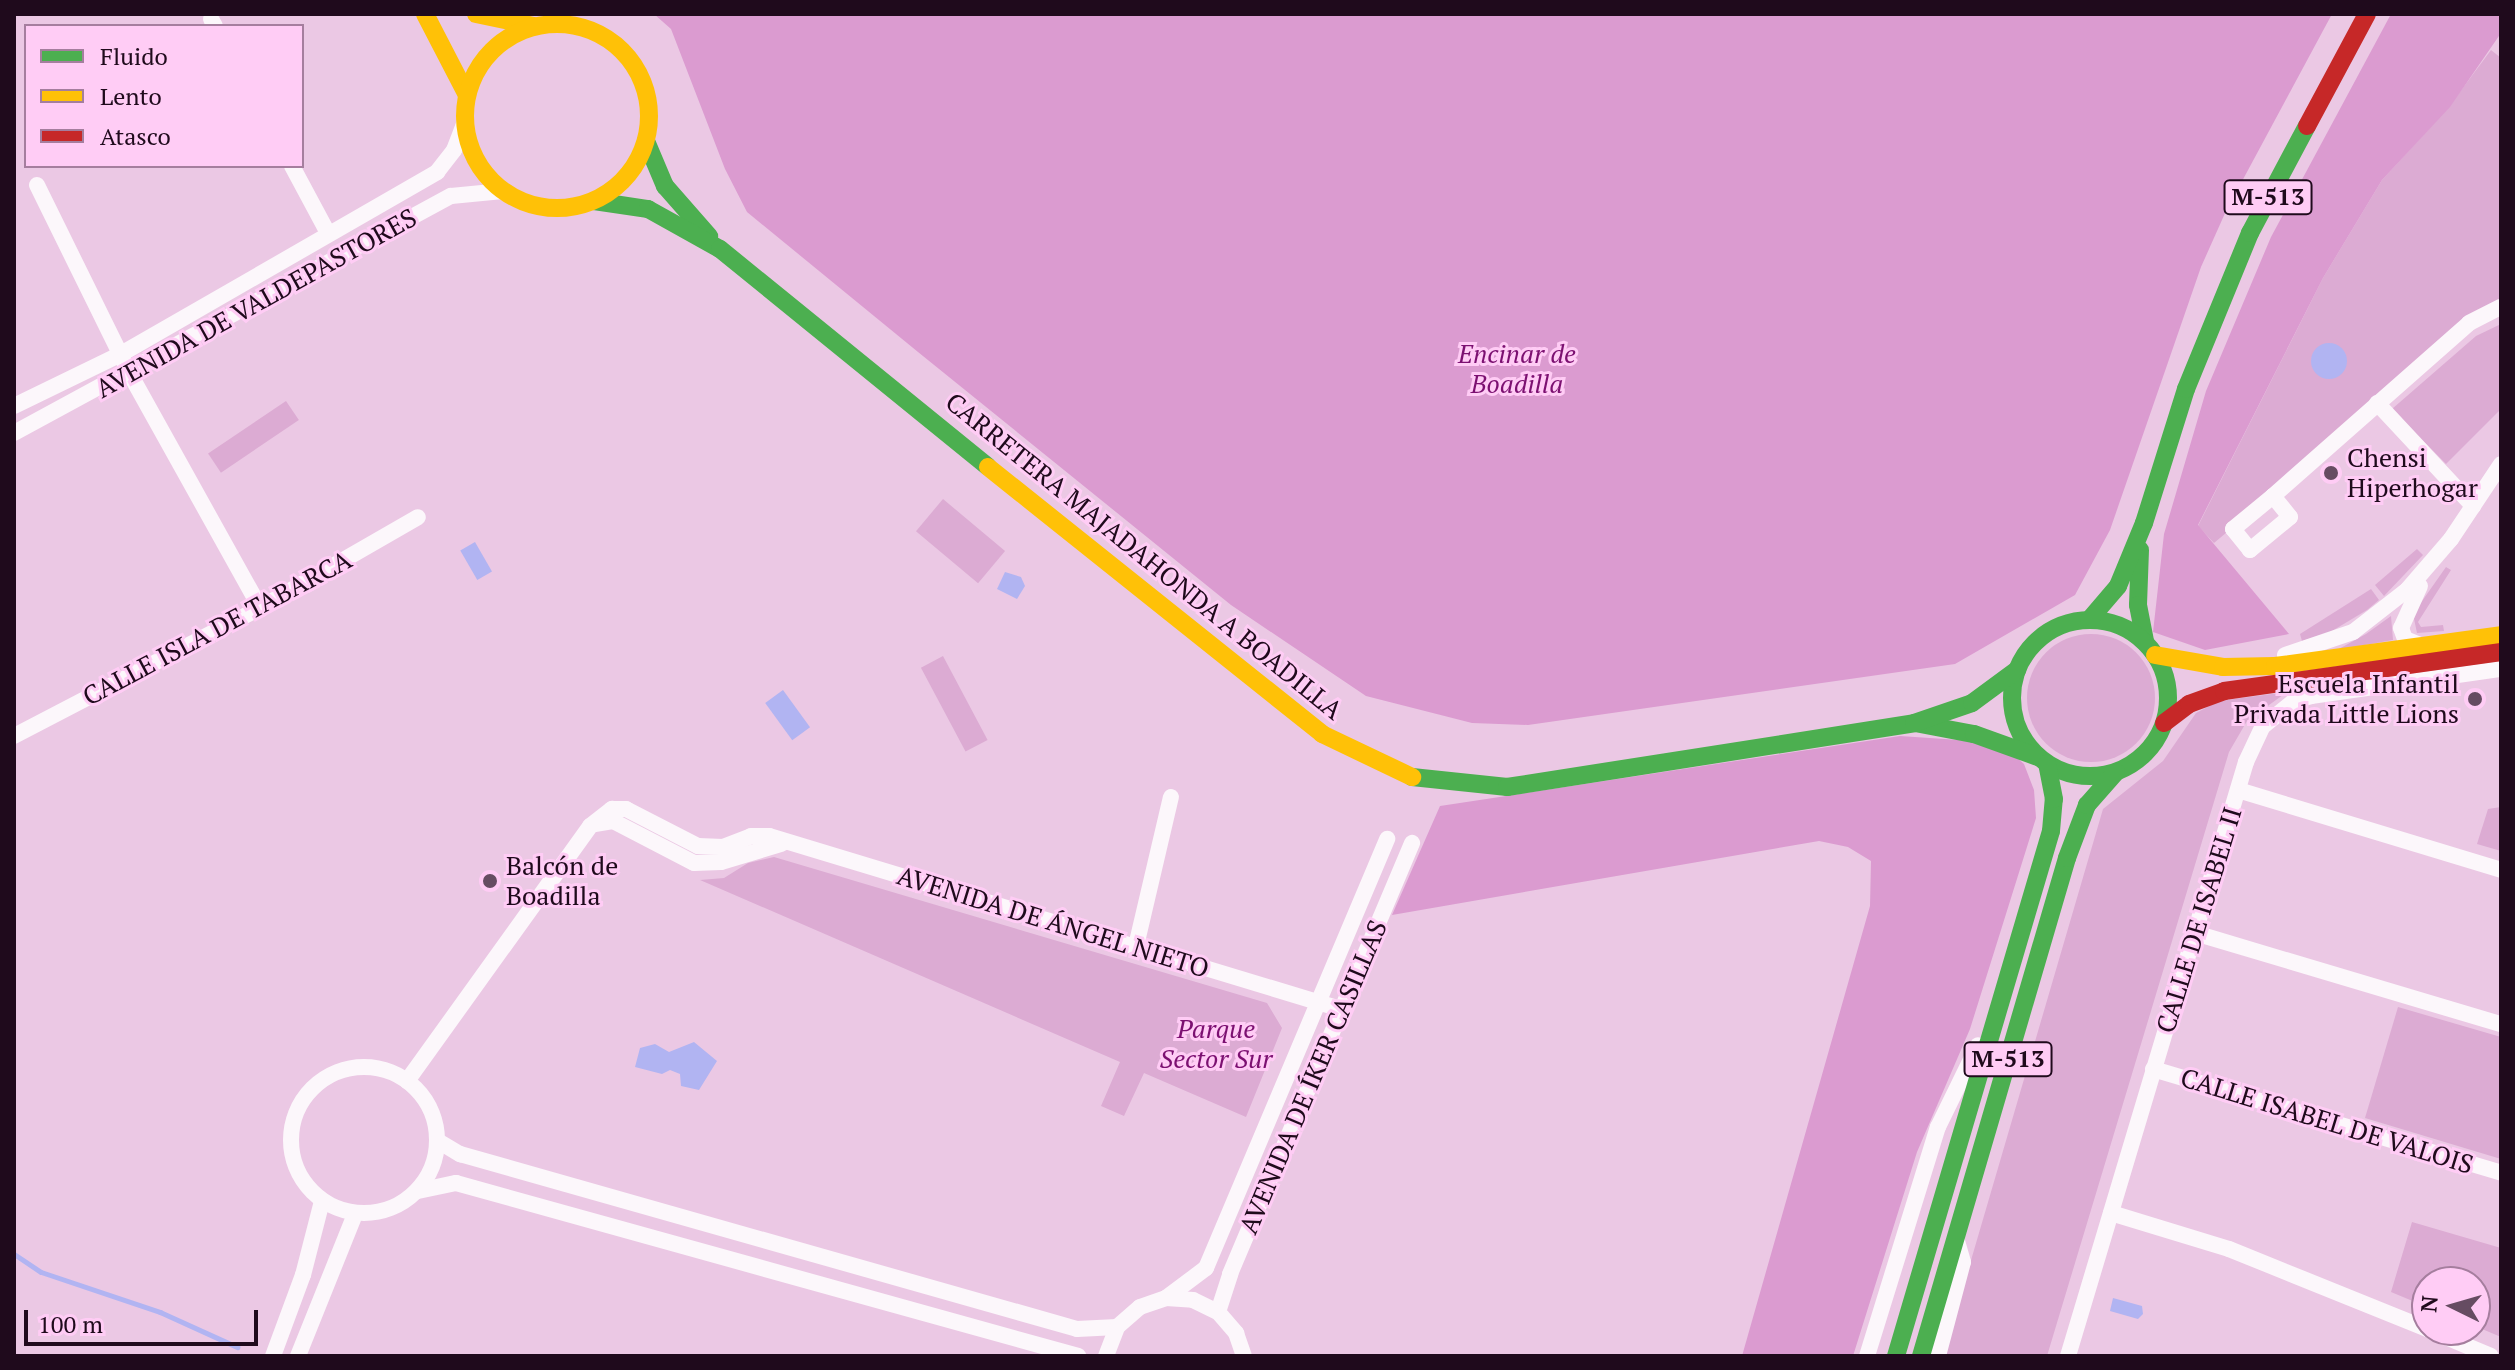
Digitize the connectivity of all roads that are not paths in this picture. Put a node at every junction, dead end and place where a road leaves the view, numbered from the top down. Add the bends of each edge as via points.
1 (425, 14) edge
2 (476, 14) edge
3 (2367, 14) edge
4 (535, 26) junction
5 (467, 95) junction
6 (465, 122) junction
7 (646, 141) junction
8 (293, 168) edge
9 (37, 185) dead end
10 (503, 191) junction
11 (594, 201) junction
12 (328, 233) junction
13 (720, 249) junction
14 (2501, 307) edge
15 (121, 354) junction
16 (130, 374) junction
17 (2377, 403) junction
18 (14, 406) edge
19 (14, 433) edge
20 (2501, 464) edge
21 (2273, 496) dead end
22 (2473, 506) junction
23 (418, 517) dead end
24 (2144, 523) junction
25 (2439, 554) junction
26 (260, 608) junction
27 (2089, 620) junction
28 (2501, 635) edge
29 (2420, 645) junction
30 (2150, 648) junction
31 (2501, 652) edge
32 (2201, 665) junction
33 (2501, 669) edge
34 (2017, 670) junction
35 (1914, 723) junction
36 (2164, 723) junction
37 (14, 736) edge
38 (2043, 761) junction
39 (2116, 772) junction
40 (2238, 790) junction
41 (1171, 797) dead end
42 (1387, 839) dead end
43 (1412, 843) dead end
44 (2501, 870) edge
45 (2024, 924) junction
46 (2195, 933) junction
47 (1136, 946) junction
48 (1319, 1002) junction
49 (1344, 1010) junction
50 (2501, 1024) edge
51 (2153, 1069) junction
52 (407, 1081) junction
53 (438, 1141) junction
54 (2501, 1173) edge
55 (418, 1191) junction
56 (322, 1201) junction
57 (2111, 1213) junction
58 (355, 1214) junction
59 (1956, 1237) junction
60 (1166, 1298) junction
61 (1218, 1312) junction
62 (2411, 1323) edge
63 (1117, 1327) junction
64 (2467, 1346) edge
65 (273, 1356) edge
66 (298, 1356) edge
67 (1078, 1356) edge
68 (1106, 1356) edge
69 (1244, 1356) edge
70 (1867, 1356) edge
71 (1896, 1356) edge
72 (1921, 1356) edge
73 (1938, 1356) edge
74 (2068, 1356) edge
75 (2491, 1356) edge

1 - 5 street
2 - 4 street
3 - 24 street, M-513 via 2250,233 2186,389
4 - 5 street via 491,51
4 - 7 street via 589,29 623,52 645,87 650,114
5 - 6 street
6 - 10 street via 477,160
6 - 12 street, AVENIDA DE VALDEPASTORES via 454,150 437,172
7 - 11 street via 626,177
7 - 13 street, CARRETERA MAJADAHONDA A BOADILLA via 665,186
8 - 12 street
9 - 15 street
10 - 11 street via 547,208
10 - 16 street, AVENIDA DE VALDEPASTORES via 451,196
11 - 13 street, CARRETERA MAJADAHONDA A BOADILLA via 648,209
12 - 15 street, AVENIDA DE VALDEPASTORES
13 - 35 street, CARRETERA MAJADAHONDA A BOADILLA via 1241,672 1322,734 1404,775 1507,787
14 - 17 street via 2469,323
15 - 16 street
15 - 18 street, AVENIDA DE VALDEPASTORES
16 - 19 street, AVENIDA DE VALDEPASTORES
16 - 26 street
17 - 21 street
17 - 22 street
20 - 22 street
22 - 25 street
23 - 26 street, CALLE ISLA DE TABARCA
24 - 27 street, M-513 via 2118,586
24 - 30 street, M-513 via 2137,571
25 - 29 street via 2401,622 2405,639
25 - 32 street via 2389,606 2333,642 2263,659
26 - 37 street, CALLE ISLA DE TABARCA
27 - 30 street via 2119,625
27 - 34 street via 2051,630 2031,647
28 - 29 street
29 - 32 street via 2275,666
30 - 32 street
30 - 36 street, M-513 via 2166,681
31 - 36 street via 2236,688 2189,704
33 - 40 street, CALLE DE ISABEL II via 2294,701 2262,727
34 - 35 street, CARRETERA MAJADAHONDA A BOADILLA via 1972,703
34 - 38 street, M-513 via 2012,697 2016,724
35 - 38 street, CARRETERA MAJADAHONDA A BOADILLA via 1974,734
36 - 39 street, M-513 via 2146,753
38 - 39 street via 2080,776
38 - 45 street, M-513 via 2054,814
39 - 59 street, M-513 via 2087,805 2067,858
40 - 44 street
40 - 46 street, CALLE DE ISABEL II
41 - 47 street
42 - 48 street, AVENIDA DE ÍKER CASILLAS
43 - 49 street, AVENIDA DE ÍKER CASILLAS
45 - 70 street via 1971,1061 1938,1127
45 - 71 street, M-513
46 - 50 street
46 - 51 street, CALLE DE ISABEL II
47 - 48 street, AVENIDA DE ÁNGEL NIETO
47 - 52 street, AVENIDA DE ÁNGEL NIETO via 761,835 723,847 698,846 626,809 600,814 590,826
48 - 49 street, AVENIDA DE ÁNGEL NIETO
48 - 60 street, AVENIDA DE ÍKER CASILLAS via 1206,1268
49 - 61 street, AVENIDA DE ÍKER CASILLAS
51 - 54 street, CALLE ISABEL DE VALOIS
51 - 57 street, CALLE DE ISABEL II
52 - 53 street via 434,1118
52 - 56 street via 386,1070 341,1071 304,1098 291,1142 306,1185
53 - 55 street via 432,1168
53 - 63 street via 475,1159 1077,1329
55 - 58 street via 389,1210
55 - 67 street via 456,1183
56 - 58 street
56 - 65 street via 303,1275
57 - 62 street via 2229,1249
57 - 74 street, CALLE DE ISABEL II
58 - 66 street
59 - 72 street, M-513
59 - 73 street via 1963,1262
60 - 61 street via 1193,1300
60 - 63 street, AVENIDA DE ÍKER CASILLAS via 1140,1307
61 - 69 street via 1236,1333
63 - 68 street
64 - 75 street

